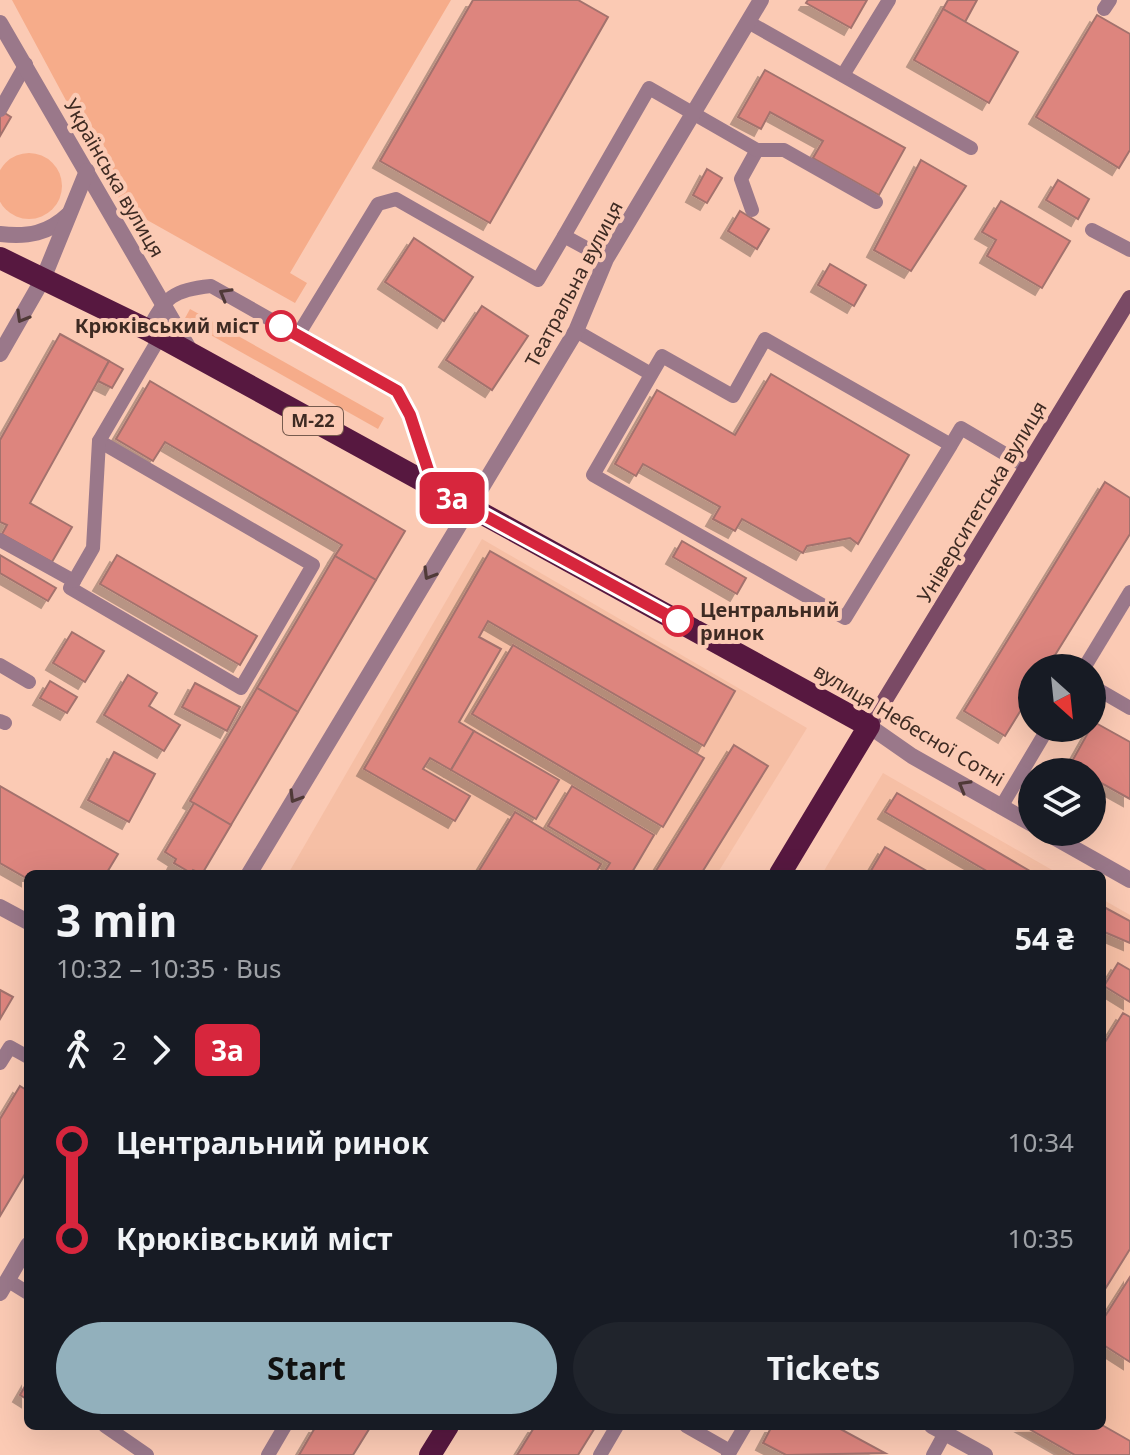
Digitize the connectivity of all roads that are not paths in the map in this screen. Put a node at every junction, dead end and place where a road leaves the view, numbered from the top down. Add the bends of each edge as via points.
1 (761, 0) edge
2 (889, 0) edge
3 (748, 22) junction
4 (0, 23) edge
5 (26, 64) junction
6 (843, 75) junction
7 (0, 110) edge
8 (693, 113) junction
9 (971, 148) dead end
10 (757, 150) junction
11 (87, 171) junction
12 (876, 202) dead end
13 (73, 210) junction
14 (752, 210) dead end
15 (1092, 230) dead end
16 (0, 234) edge
17 (564, 236) junction
18 (1130, 250) edge
19 (3, 256) edge
20 (606, 259) junction
21 (43, 279) junction
22 (1130, 298) edge
23 (162, 302) junction
24 (576, 331) junction
25 (154, 334) junction
26 (298, 335) junction
27 (0, 354) edge
28 (192, 354) junction
29 (651, 374) junction
30 (99, 441) junction
31 (951, 445) junction
32 (1027, 467) junction
33 (434, 488) junction
34 (469, 507) junction
35 (0, 540) edge
36 (74, 581) junction
37 (1130, 592) edge
38 (1092, 654) edge
39 (0, 665) edge
40 (29, 682) dead end
41 (1106, 694) edge
42 (1130, 708) edge
43 (869, 726) junction
44 (1040, 742) edge
45 (1001, 807) junction
46 (1018, 816) edge
47 (1070, 846) edge
48 (251, 870) edge
49 (782, 870) edge
50 (1130, 880) edge
51 (0, 907) edge
52 (24, 920) edge
53 (24, 1055) edge
54 (0, 1063) edge
55 (24, 1252) edge
56 (4, 1286) edge
57 (24, 1292) edge
58 (111, 1430) edge
59 (283, 1430) edge
60 (446, 1430) edge
61 (615, 1430) edge
62 (692, 1430) edge
63 (743, 1430) edge
64 (939, 1430) edge
65 (729, 1453) edge
66 (147, 1455) edge
67 (268, 1455) edge
68 (430, 1455) edge
69 (600, 1455) edge
70 (933, 1455) edge
71 (985, 1455) edge

1 - 3 street, Театральна вулиця
2 - 6 lane
3 - 6 lane
3 - 8 street, Театральна вулиця
4 - 5 street, Українська вулиця
5 - 7 lane
5 - 11 street, Українська вулиця
6 - 9 lane
8 - 10 lane
8 - 17 lane via 649,88
8 - 20 street, Театральна вулиця
10 - 12 lane via 784,150
10 - 14 lane via 741,179
11 - 13 street
11 - 23 street, Українська вулиця
13 - 16 street via 55,228 26,237
13 - 21 street
15 - 18 lane
17 - 20 lane
17 - 26 lane via 538,280 396,199 378,204
19 - 21 highway, вулиця Небесної Сотні / М-22
20 - 24 street, Театральна вулиця
21 - 25 highway, вулиця Небесної Сотні / М-22
21 -> 27 street
22 - 32 main road, Університетська вулиця
23 - 25 lane
26 -> 23 lane via 211,286 185,289
23 - 28 street, Українська вулиця
24 - 29 lane
24 - 34 street, Театральна вулиця
25 - 28 highway, вулиця Небесної Сотні / М-22
25 - 30 lane
26 - 33 lane via 397,391
28 - 33 highway, вулиця Небесної Сотні / М-22
29 - 31 lane via 662,356 733,396 765,339
29 - 31 lane via 593,475 845,618
30 - 36 lane via 93,548
30 - 36 lane via 313,565 241,688 70,588
31 - 32 lane via 961,428
32 - 43 main road, Університетська вулиця
33 - 34 highway, вулиця Небесної Сотні / М-22
34 - 43 highway, вулиця Небесної Сотні / М-22
34 -> 48 street, Театральна вулиця
35 - 36 lane
37 - 38 lane
39 - 40 lane
41 - 42 lane
45 -> 43 street, вулиця Небесної Сотні / М-22
43 - 49 highway
44 - 45 lane
45 - 46 street, вулиця Небесної Сотні / М-22
47 - 50 street
51 - 52 street
53 - 54 lane via 10,1047
55 - 56 street
56 - 57 lane
58 - 66 lane
59 - 67 lane
60 - 68 highway
61 - 69 lane
62 - 65 lane
63 - 65 lane
64 - 70 lane
64 - 71 street

